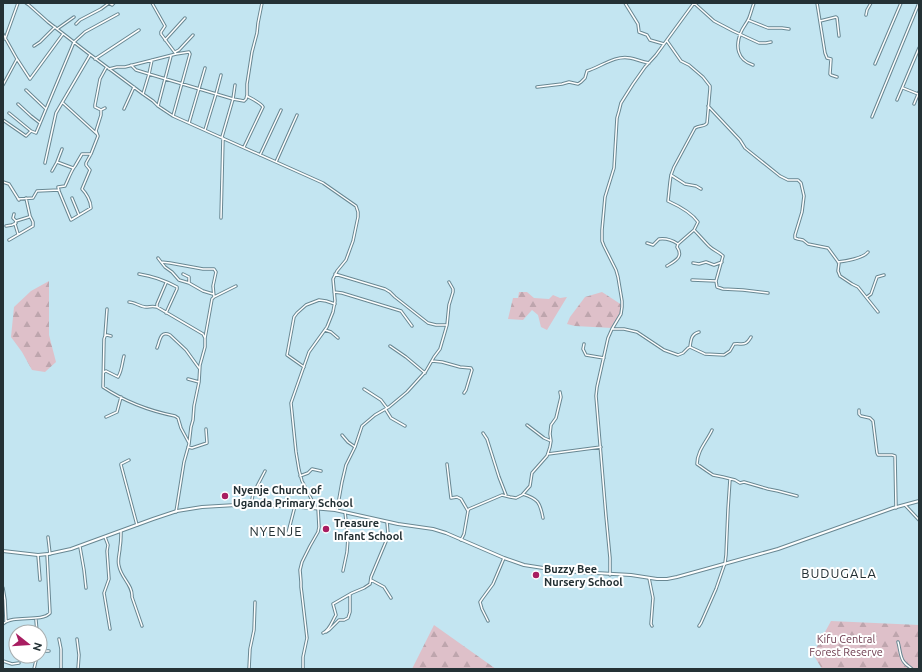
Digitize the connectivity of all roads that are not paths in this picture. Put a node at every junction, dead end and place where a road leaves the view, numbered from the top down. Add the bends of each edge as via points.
1 (18, 3) edge
2 (26, 3) edge
3 (32, 3) edge
4 (109, 3) edge
5 (114, 3) edge
6 (152, 3) edge
7 (262, 3) edge
8 (625, 3) edge
9 (694, 3) edge
10 (754, 3) edge
11 (817, 3) edge
12 (871, 3) edge
13 (901, 3) edge
14 (919, 3) edge
15 (30, 5) junction
16 (118, 14) dead end
17 (866, 15) dead end
18 (74, 18) dead end
19 (185, 18) dead end
20 (748, 20) junction
21 (820, 21) junction
22 (76, 24) dead end
23 (56, 28) junction
24 (789, 29) dead end
25 (139, 30) dead end
26 (3, 34) edge
27 (63, 34) junction
28 (740, 34) junction
29 (193, 35) dead end
30 (839, 36) dead end
31 (5, 39) junction
32 (165, 40) junction
33 (667, 40) junction
34 (74, 42) junction
35 (771, 42) dead end
36 (664, 44) junction
37 (34, 46) dead end
38 (919, 48) edge
39 (175, 53) junction
40 (90, 55) junction
41 (171, 56) junction
42 (17, 59) junction
43 (95, 59) junction
44 (152, 60) junction
45 (649, 64) junction
46 (875, 64) dead end
47 (131, 65) junction
48 (753, 65) dead end
49 (106, 67) junction
50 (205, 68) dead end
51 (109, 69) junction
52 (149, 74) junction
53 (221, 75) dead end
54 (837, 77) dead end
55 (166, 79) junction
56 (182, 84) junction
57 (3, 85) edge
58 (235, 85) dead end
59 (134, 87) junction
60 (537, 87) dead end
61 (902, 88) junction
62 (199, 89) junction
63 (26, 90) dead end
64 (919, 93) edge
65 (143, 94) junction
66 (216, 94) junction
67 (247, 95) junction
68 (233, 99) junction
69 (897, 100) dead end
70 (63, 103) junction
71 (18, 104) dead end
72 (914, 104) dead end
73 (158, 106) junction
74 (708, 106) junction
75 (105, 108) dead end
76 (46, 109) junction
77 (124, 109) dead end
78 (101, 110) junction
79 (281, 110) dead end
80 (9, 113) dead end
81 (297, 115) dead end
82 (173, 116) junction
83 (872, 117) dead end
84 (3, 120) edge
85 (40, 123) junction
86 (189, 123) junction
87 (205, 130) junction
88 (31, 131) junction
89 (97, 134) junction
90 (222, 137) junction
91 (244, 147) junction
92 (62, 149) dead end
93 (91, 154) junction
94 (260, 155) junction
95 (57, 162) junction
96 (276, 162) junction
97 (45, 163) dead end
98 (73, 168) junction
99 (52, 171) dead end
100 (671, 175) junction
101 (3, 182) edge
102 (701, 189) dead end
103 (59, 190) junction
104 (26, 198) junction
105 (72, 198) dead end
106 (14, 214) dead end
107 (79, 215) junction
108 (30, 216) junction
109 (221, 218) dead end
110 (16, 222) junction
111 (6, 226) dead end
112 (694, 230) junction
113 (18, 234) junction
114 (9, 240) dead end
115 (647, 243) dead end
116 (678, 244) junction
117 (868, 252) dead end
118 (158, 258) dead end
119 (161, 262) junction
120 (722, 262) junction
121 (838, 262) junction
122 (693, 263) dead end
123 (667, 266) dead end
124 (139, 274) dead end
125 (183, 274) dead end
126 (335, 274) junction
127 (884, 275) dead end
128 (692, 280) dead end
129 (716, 281) junction
130 (166, 282) junction
131 (449, 282) dead end
132 (189, 283) junction
133 (236, 286) dead end
134 (334, 292) junction
135 (768, 293) dead end
136 (213, 294) junction
137 (214, 297) junction
138 (867, 297) junction
139 (129, 302) dead end
140 (335, 304) junction
141 (157, 307) junction
142 (107, 309) dead end
143 (878, 312) dead end
144 (166, 313) junction
145 (447, 324) junction
146 (412, 326) dead end
147 (612, 329) junction
148 (325, 330) junction
149 (699, 332) dead end
150 (105, 336) junction
151 (111, 336) dead end
152 (751, 337) dead end
153 (205, 338) junction
154 (338, 338) dead end
155 (584, 344) dead end
156 (390, 346) dead end
157 (690, 347) junction
158 (157, 348) dead end
159 (124, 356) dead end
160 (604, 358) junction
161 (432, 362) junction
162 (304, 368) junction
163 (200, 370) junction
164 (104, 372) junction
165 (425, 373) junction
166 (188, 379) dead end
167 (199, 382) junction
168 (364, 389) dead end
169 (560, 392) dead end
170 (464, 393) dead end
171 (121, 397) junction
172 (386, 409) junction
173 (858, 410) dead end
174 (106, 417) dead end
175 (527, 425) dead end
176 (406, 426) dead end
177 (206, 429) dead end
178 (712, 430) dead end
179 (483, 433) dead end
180 (342, 435) dead end
181 (551, 441) junction
182 (189, 443) junction
183 (188, 447) junction
184 (355, 447) junction
185 (601, 447) junction
186 (548, 454) junction
187 (128, 460) dead end
188 (447, 464) dead end
189 (321, 471) dead end
190 (265, 472) dead end
191 (300, 476) junction
192 (730, 479) junction
193 (523, 494) junction
194 (507, 496) junction
195 (797, 496) dead end
196 (919, 500) edge
197 (251, 505) junction
198 (905, 505) junction
199 (295, 506) junction
200 (317, 508) junction
201 (896, 508) junction
202 (337, 510) junction
203 (468, 511) junction
204 (176, 512) junction
205 (346, 512) junction
206 (543, 518) dead end
207 (919, 520) edge
208 (387, 522) junction
209 (137, 525) junction
210 (121, 531) junction
211 (288, 533) dead end
212 (48, 537) dead end
213 (106, 537) junction
214 (461, 540) junction
215 (80, 546) junction
216 (3, 551) edge
217 (48, 554) junction
218 (38, 555) junction
219 (504, 558) junction
220 (726, 564) junction
221 (343, 572) dead end
222 (610, 575) junction
223 (649, 577) junction
224 (40, 580) dead end
225 (371, 580) junction
226 (3, 588) edge
227 (86, 588) dead end
228 (350, 595) junction
229 (392, 598) dead end
230 (255, 602) dead end
231 (36, 620) dead end
232 (6, 621) junction
233 (488, 621) dead end
234 (3, 624) edge
235 (36, 624) edge
236 (142, 626) dead end
237 (652, 626) dead end
238 (699, 626) dead end
239 (110, 629) dead end
240 (326, 632) junction
241 (323, 633) dead end
242 (60, 639) dead end
243 (77, 639) dead end
244 (898, 642) dead end
245 (61, 669) edge
246 (78, 669) edge
247 (249, 669) edge
248 (303, 669) edge
249 (912, 669) edge

1 - 31 street
2 - 15 street
3 - 15 street
4 - 5 street
4 - 22 street
6 - 32 street via 164,24 165,27 160,33
7 - 67 street
8 - 36 street via 638,24 639,32 647,35 650,40
9 - 28 street via 714,21
9 - 33 street
10 - 20 street
11 - 21 street
12 - 17 street
13 - 46 street
14 - 83 street
15 - 23 street
16 - 34 street via 85,32
18 - 23 street
19 - 32 street
20 - 24 street via 768,28
20 - 28 street
21 - 30 street via 836,17
21 - 54 street via 825,53 827,58 831,59 830,74
23 - 27 street
23 - 37 street
25 - 43 street
26 - 31 street
27 - 34 street
27 - 42 street via 31,79
28 - 35 street via 762,43
28 - 48 street via 740,56 745,62
29 - 39 street
31 - 42 street
32 - 39 street
33 - 36 street
33 - 74 street via 681,61 703,76 710,86
34 - 40 street
34 - 76 street
36 - 45 street
38 - 61 street
39 - 41 street
39 - 56 street via 190,53
40 - 43 street
40 - 70 street
41 - 44 street
41 - 55 street
42 - 57 street
43 - 49 street
44 - 47 street
44 - 52 street
45 - 60 street via 629,58 615,59 587,71 580,83 569,82
45 - 147 street via 626,95 620,108 614,168 604,203 602,242 618,277 622,301 621,314
47 - 51 street
47 - 52 street via 136,70
49 - 51 street
49 - 78 street via 100,79 95,105
50 - 62 street
51 - 59 street
52 - 55 street
52 - 65 street
53 - 66 street
55 - 56 street
55 - 73 street
56 - 62 street
56 - 82 street
58 - 68 street
59 - 65 street
59 - 77 street
61 - 64 street
61 - 69 street
62 - 66 street
62 - 86 street
63 - 76 street
64 - 72 street
65 - 73 street
66 - 68 street
66 - 87 street
67 - 68 street via 244,101
67 - 91 street via 263,107
68 - 90 street
70 - 89 street
70 - 97 street via 56,113
71 - 85 street
73 - 82 street
74 - 100 street via 707,123 695,128
74 - 121 street via 745,148 780,176 800,181 804,200 795,238 828,248
75 - 78 street
76 - 85 street
78 - 89 street
79 - 94 street
80 - 88 street
81 - 96 street
82 - 86 street
84 - 88 street via 26,136
85 - 88 street via 36,133
86 - 87 street
87 - 90 street
89 - 93 street
90 - 91 street
90 - 109 street
91 - 94 street
92 - 95 street
93 - 98 street via 82,154
93 - 107 street via 86,163 90,170 82,189 86,192 91,208
94 - 96 street
95 - 98 street
95 - 99 street
96 - 126 street via 326,185 356,206 357,225 348,256
98 - 103 street via 65,186 58,187
100 - 102 street via 685,184
100 - 112 street via 668,201 694,216 698,222
101 - 104 street via 9,184 19,200
103 - 104 street via 37,191 33,198
103 - 107 street via 71,220
104 - 108 street
105 - 107 street
106 - 110 street via 12,218
108 - 110 street
108 - 113 street via 33,226
110 - 111 street
110 - 113 street
112 - 116 street
112 - 120 street via 722,255
113 - 114 street
115 - 116 street via 653,245 659,238 665,238
116 - 123 street via 678,258
117 - 121 street via 862,257
118 - 119 street
119 - 132 street via 179,280
119 - 136 street via 214,269 216,272
120 - 122 street via 714,265 706,262
120 - 129 street
121 - 138 street via 840,276 858,287
124 - 130 street
125 - 132 street via 189,277
126 - 134 street
126 - 145 street via 385,289 428,323
127 - 138 street via 877,278 871,295
128 - 129 street
129 - 135 street via 720,289
130 - 141 street
130 - 144 street via 177,289
131 - 145 street via 453,290
132 - 136 street
133 - 137 street
134 - 140 street
134 - 146 street via 401,311
136 - 137 street
137 - 153 street
138 - 143 street
139 - 141 street
140 - 148 street
140 - 162 street via 314,301 304,306 295,316 286,355
141 - 144 street
142 - 150 street
144 - 153 street via 203,334
145 - 161 street via 441,346
147 - 157 street via 621,328 637,332 664,350 678,354
147 - 160 street
148 - 154 street
148 - 162 street via 309,352
149 - 157 street via 692,337
150 - 151 street
150 - 164 street
152 - 157 street via 746,344 734,344 724,355 705,354
153 - 163 street
155 - 160 street via 586,355
156 - 165 street
158 - 163 street via 160,337 167,334 186,350
159 - 164 street via 120,376
160 - 185 street via 596,396
161 - 165 street
161 - 170 street via 471,368
162 - 191 street via 291,405
163 - 167 street
164 - 171 street via 103,387
165 - 172 street
166 - 167 street
167 - 182 street
168 - 172 street via 381,400
169 - 181 street via 556,418 551,425
171 - 174 street via 116,412
171 - 182 street via 178,418
172 - 176 street via 391,418
172 - 184 street via 364,424
173 - 201 street via 861,416 873,421 878,455 895,456
175 - 181 street
177 - 183 street via 207,444
178 - 192 street via 699,453 697,464 713,475
179 - 194 street
180 - 184 street
181 - 186 street
182 - 183 street
183 - 204 street
184 - 202 street via 346,465
185 - 186 street
185 - 222 street
186 - 193 street via 533,472 530,485
187 - 209 street via 121,465
188 - 203 street via 451,498 461,498
189 - 191 street via 312,469
190 - 197 street via 254,492
191 - 200 street
192 - 195 street
192 - 220 street
193 - 194 street via 516,498
193 - 206 street via 536,500
194 - 203 street via 495,497
196 - 198 street
197 - 199 street
197 - 204 street via 202,507
198 - 201 street
198 - 207 street
199 - 200 street
199 - 211 street
200 - 202 street
200 - 248 street via 318,532 300,570 307,640
201 - 220 street via 778,549
202 - 205 street
203 - 214 street
204 - 209 street
205 - 208 street
205 - 221 street via 348,538
208 - 214 street via 433,529
208 - 225 street via 387,538
209 - 210 street
210 - 213 street
210 - 236 street via 119,568 131,590
212 - 217 street
213 - 215 street
213 - 239 street via 109,579 104,593
214 - 219 street
215 - 217 street
215 - 227 street
216 - 218 street
217 - 218 street
217 - 232 street via 50,613 45,617
218 - 224 street
219 - 222 street via 524,565
219 - 233 street via 493,584 481,601
220 - 223 street via 667,579
220 - 238 street
222 - 223 street
223 - 237 street via 653,598
225 - 228 street via 368,586
225 - 229 street via 384,587
226 - 232 street
228 - 240 street via 333,604 336,615
228 - 240 street via 349,617 339,620
230 - 247 street
231 - 235 street
232 - 234 street
240 - 241 street
242 - 245 street
243 - 246 street
244 - 249 street via 904,664

